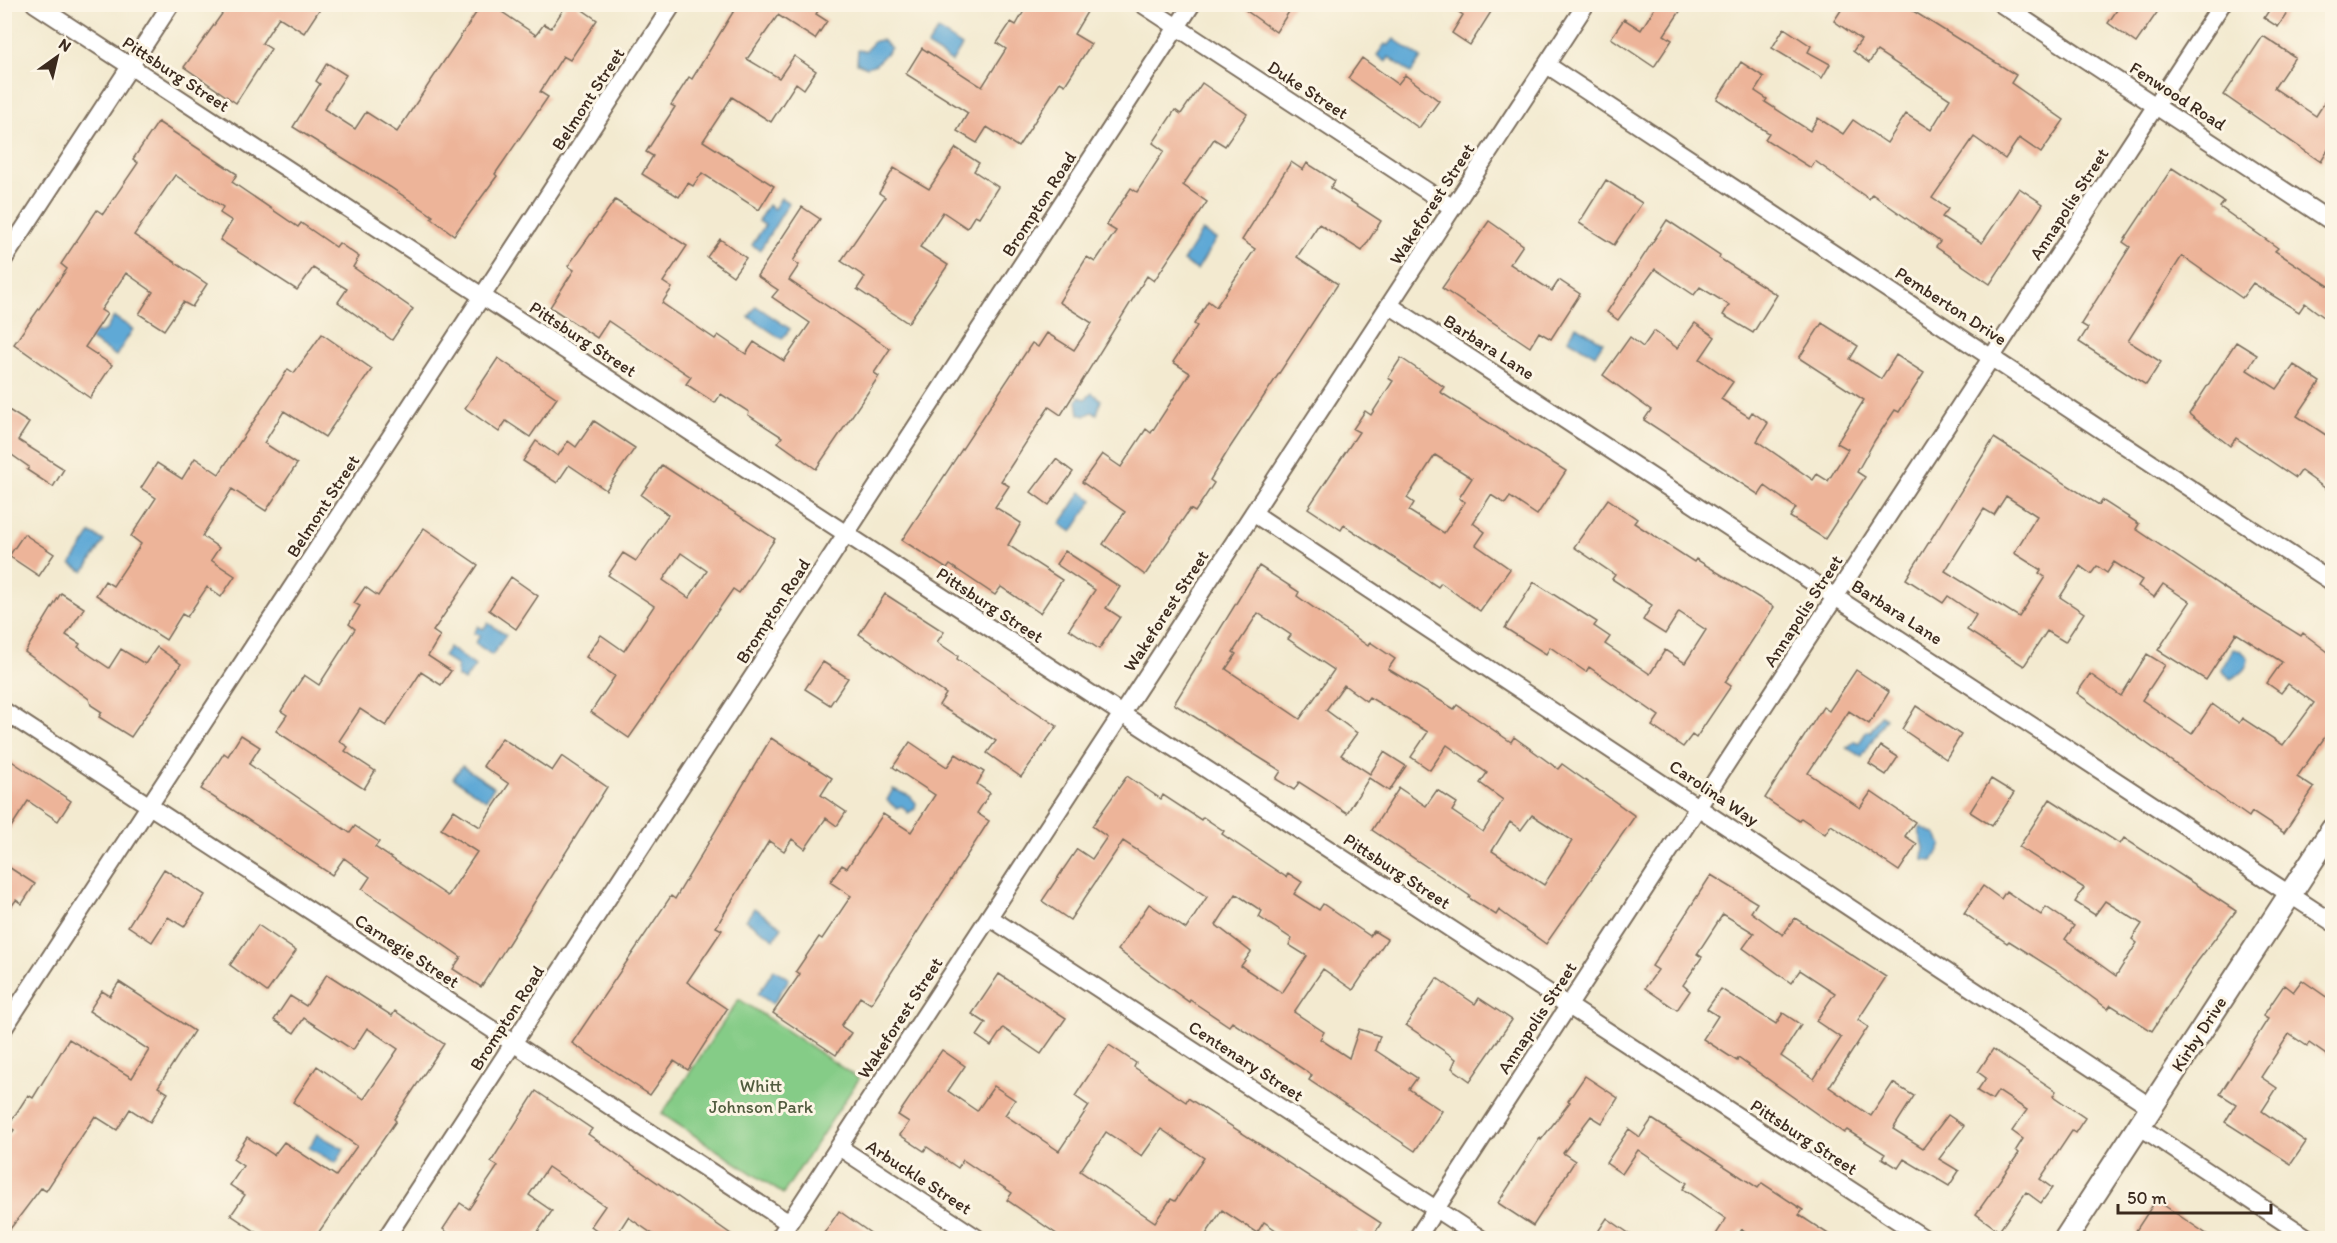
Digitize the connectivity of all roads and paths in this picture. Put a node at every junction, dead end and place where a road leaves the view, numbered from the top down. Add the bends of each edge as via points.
1 (35, 4) edge
2 (171, 4) edge
3 (673, 4) edge
4 (1142, 4) edge
5 (1192, 4) edge
6 (1586, 4) edge
7 (2001, 4) edge
8 (2222, 4) edge
9 (1177, 28) junction
10 (1547, 64) junction
11 (130, 67) junction
12 (2156, 105) junction
13 (1453, 208) junction
14 (2332, 222) edge
15 (4, 259) edge
16 (483, 297) junction
17 (1389, 306) junction
18 (1992, 357) junction
19 (1253, 513) junction
20 (846, 534) junction
21 (2332, 582) edge
22 (1836, 596) junction
23 (4, 711) edge
24 (1122, 714) junction
25 (150, 806) junction
26 (1699, 806) junction
27 (2332, 830) edge
28 (2291, 894) junction
29 (990, 917) junction
30 (2332, 922) edge
31 (1568, 1006) junction
32 (4, 1028) edge
33 (514, 1044) junction
34 (2151, 1107) junction
35 (2139, 1126) junction
36 (839, 1147) junction
37 (1436, 1209) junction
38 (789, 1223) junction
39 (386, 1239) edge
40 (779, 1239) edge
41 (977, 1239) edge
42 (1417, 1239) edge
43 (1480, 1239) edge
44 (1924, 1239) edge
45 (2066, 1239) edge
46 (2308, 1239) edge

1 - 11 street, Pittsburg Street
2 - 11 street
3 - 16 street, Belmont Street
4 - 9 street, Duke Street
5 - 9 street, Brompton Road
6 - 10 street, Wakeforest Street
7 - 12 street, Fenwood Road
8 - 12 street, Annapolis Street
9 - 13 street, Duke Street
9 - 20 street, Brompton Road
10 - 13 street, Wakeforest Street
10 - 18 street, Pemberton Drive
11 - 15 street
11 - 16 street, Pittsburg Street
12 - 14 street, Fenwood Road
12 - 18 street, Annapolis Street
13 - 17 street, Wakeforest Street
16 - 20 street, Pittsburg Street
16 - 25 street, Belmont Street
17 - 19 street, Wakeforest Street
17 - 22 street, Barbara Lane
18 - 21 street, Pemberton Drive
18 - 22 street, Annapolis Street
19 - 24 street, Wakeforest Street
19 - 26 street, Carolina Way
20 - 24 street, Pittsburg Street
20 - 33 street, Brompton Road
22 - 26 street, Annapolis Street
22 - 28 street, Barbara Lane
23 - 25 street, Carnegie Street
24 - 29 street, Wakeforest Street
24 - 31 street, Pittsburg Street
25 - 32 street, Belmont Street
25 - 33 street, Carnegie Street
26 - 31 street, Annapolis Street
26 - 34 street, Carolina Way
27 - 28 main road, Kirby Drive
28 - 30 street, Barbara Lane
28 - 34 main road, Kirby Drive
29 - 36 street, Wakeforest Street
29 - 37 street, Centenary Street
31 - 37 street, Annapolis Street
31 - 44 street, Pittsburg Street
33 - 38 street, Carnegie Street
33 - 39 street, Brompton Road
34 - 35 main road, Kirby Drive
35 - 45 main road, Kirby Drive
35 - 46 street
36 - 38 street, Wakeforest Street
36 - 41 street, Arbuckle Street
37 - 42 street, Annapolis Street
37 - 43 street, Centenary Street
38 - 40 street, Wakeforest Street

